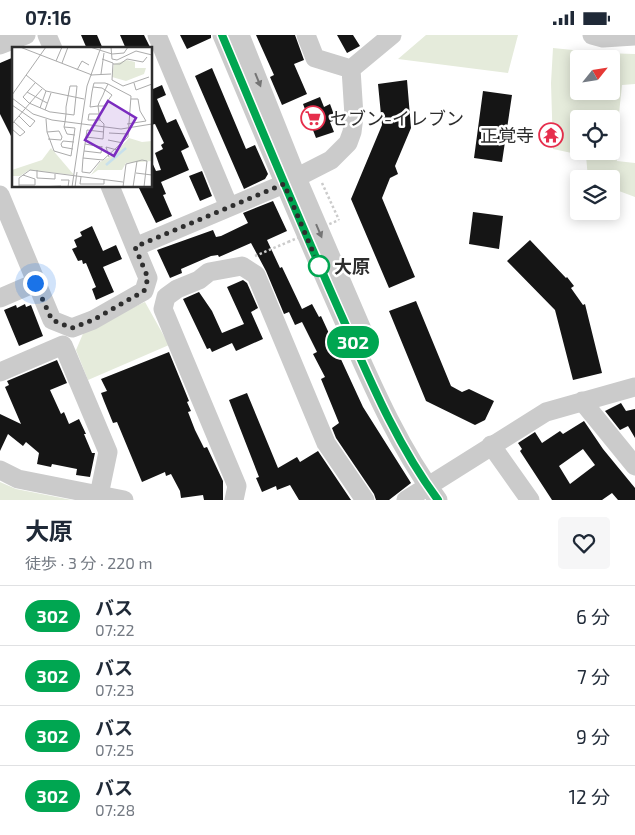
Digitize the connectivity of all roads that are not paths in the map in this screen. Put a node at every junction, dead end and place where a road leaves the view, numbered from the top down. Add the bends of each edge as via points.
1 (26, 35) edge
2 (47, 35) edge
3 (157, 35) edge
4 (222, 35) edge
5 (240, 35) edge
6 (306, 35) edge
7 (392, 35) edge
8 (592, 35) edge
9 (635, 36) edge
10 (0, 45) edge
11 (52, 47) edge
12 (351, 69) junction
13 (291, 181) junction
14 (110, 187) edge
15 (0, 195) edge
16 (229, 207) junction
17 (135, 247) junction
18 (35, 283) junction
19 (0, 298) edge
20 (0, 372) edge
21 (635, 387) edge
22 (582, 401) junction
23 (492, 445) junction
24 (635, 467) edge
25 (0, 470) edge
26 (434, 489) edge
27 (99, 495) junction
28 (124, 500) edge
29 (234, 500) edge
30 (364, 500) edge
31 (406, 500) edge
32 (452, 500) edge
33 (530, 500) edge

1 - 10 street
2 - 11 street
3 - 16 street
4 - 13 street
5 -> 13 street
6 - 12 street via 315,58
7 - 12 street
8 - 9 street via 603,38
12 - 13 street via 354,116 348,143 331,161
13 - 16 street
13 - 26 street
14 - 17 street
15 - 18 street
16 - 17 street
17 - 18 street via 148,278 144,291 72,328 52,320
18 - 19 street
20 - 27 street via 63,345 108,452
21 - 22 street
22 - 23 street via 546,412
22 - 24 street
23 - 26 street
23 - 33 street
25 - 27 street via 18,479
26 - 31 street
26 - 32 street
27 - 28 street
29 - 30 street via 237,486 163,309 166,297 209,272 249,270 326,443

